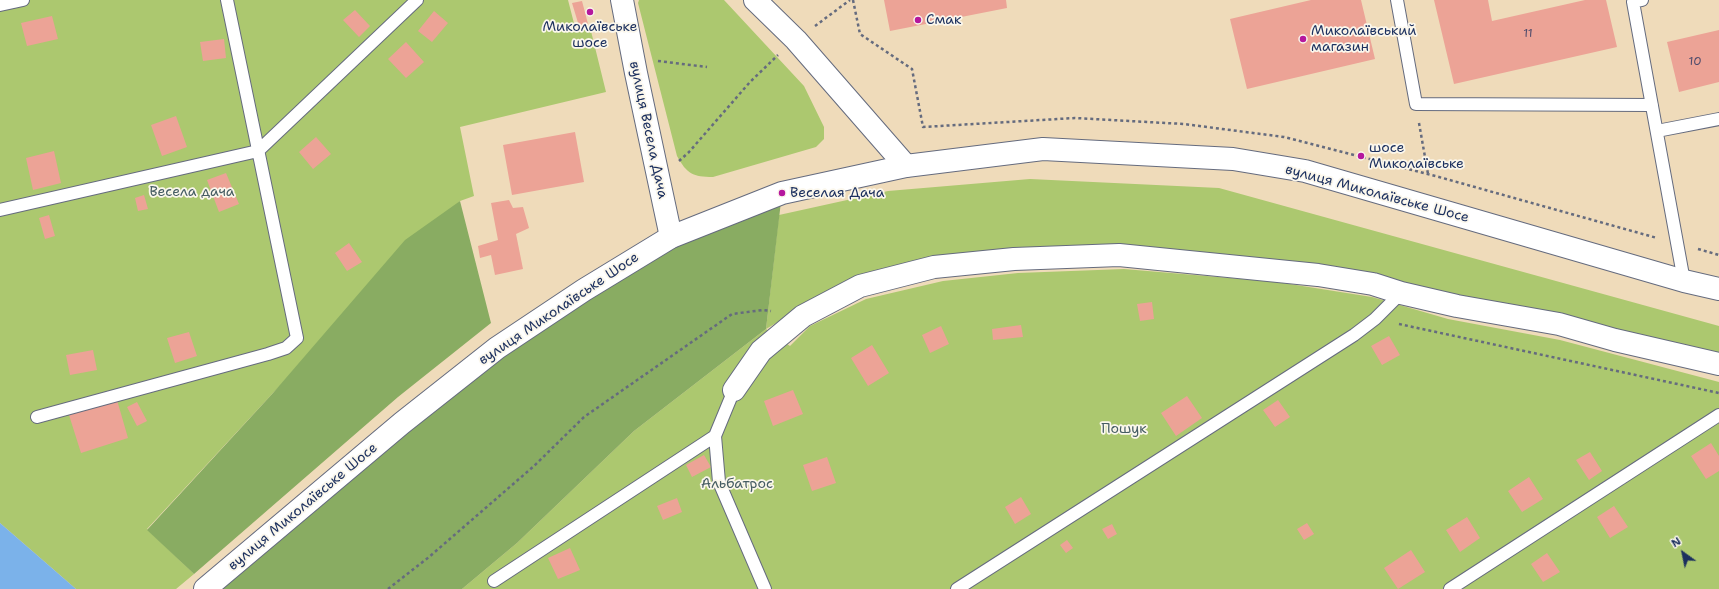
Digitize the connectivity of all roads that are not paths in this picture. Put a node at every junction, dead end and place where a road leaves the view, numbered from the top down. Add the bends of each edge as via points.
1 (23, 0) edge
2 (227, 0) edge
3 (416, 0) edge
4 (622, 0) edge
5 (755, 0) edge
6 (1397, 0) edge
7 (1636, 1) edge
8 (0, 5) edge
9 (1652, 105) junction
10 (1719, 119) edge
11 (1657, 131) junction
12 (258, 151) junction
13 (906, 166) junction
14 (0, 210) edge
15 (671, 237) junction
16 (1684, 281) junction
17 (1719, 290) edge
18 (1401, 293) junction
19 (1719, 364) edge
20 (734, 390) joint
21 (1719, 415) edge
22 (37, 417) dead end
23 (715, 436) junction
24 (494, 581) dead end
25 (206, 588) edge
26 (765, 589) edge
27 (957, 589) edge
28 (1450, 589) edge

1 - 8 lane
2 - 12 lane
3 - 12 lane
4 - 15 main road, вулиця Весела Дача
5 - 13 main road via 796,40
6 - 9 lane via 1416,104
7 - 9 lane
9 - 11 lane
10 - 11 lane
11 - 16 lane
12 - 14 lane
12 - 22 lane via 297,338 286,348 268,354
13 - 15 main road, вулиця Миколаївське Шосе via 782,193
13 - 16 main road, вулиця Миколаївське Шосе via 1043,149 1233,159 1305,172
15 - 25 main road, вулиця Миколаївське Шосе via 584,290 497,348 402,423
16 - 17 main road, вулиця Миколаївське Шосе
18 - 19 main road via 1558,324
18 - 20 main road via 1373,284 1318,275 1119,255 934,267 860,286 803,316 761,351
18 - 27 lane via 1354,335
20 - 23 lane
21 - 28 lane
23 - 24 lane
23 - 26 lane via 719,482

